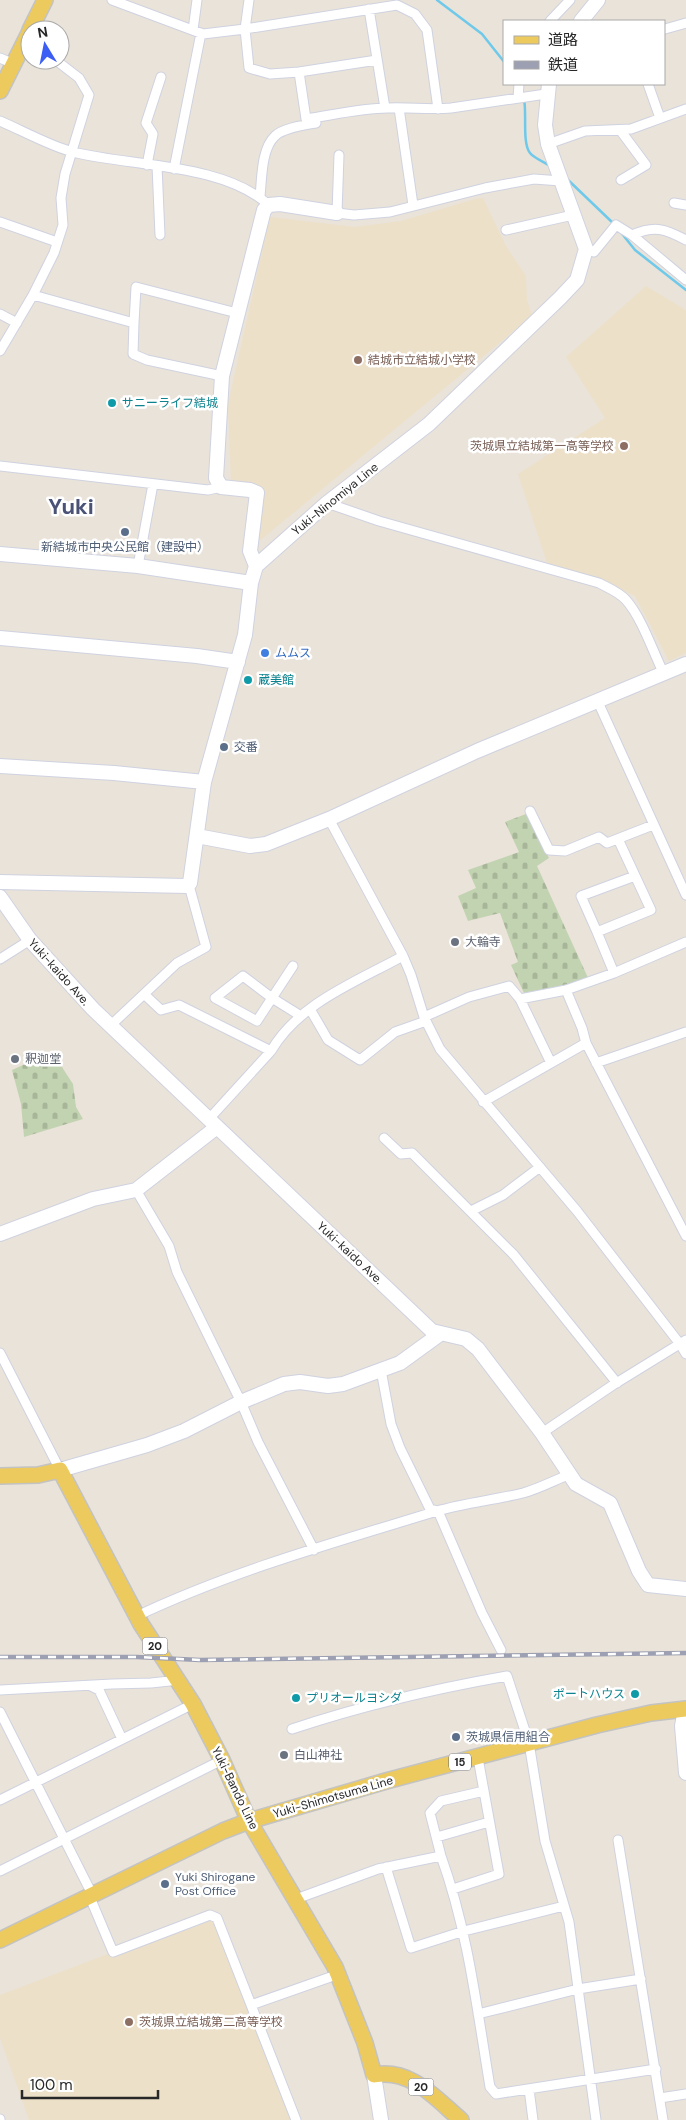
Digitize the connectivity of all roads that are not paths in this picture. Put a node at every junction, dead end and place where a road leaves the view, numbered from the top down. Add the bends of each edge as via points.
1 (45, 0) edge
2 (112, 0) edge
3 (197, 0) edge
4 (249, 0) edge
5 (399, 0) edge
6 (570, 0) edge
7 (598, 0) edge
8 (369, 9) junction
9 (415, 14) junction
10 (35, 20) edge
11 (551, 20) edge
12 (582, 20) edge
13 (686, 23) edge
14 (245, 29) junction
15 (666, 29) edge
16 (197, 32) junction
17 (20, 43) edge
18 (377, 60) junction
19 (7, 61) edge
20 (69, 70) edge
21 (299, 72) junction
22 (161, 77) dead end
23 (519, 85) edge
24 (648, 85) edge
25 (547, 89) edge
26 (0, 91) edge
27 (518, 98) junction
28 (385, 108) junction
29 (399, 108) junction
30 (438, 109) junction
31 (686, 109) edge
32 (321, 117) junction
33 (660, 118) junction
34 (0, 121) edge
35 (620, 130) junction
36 (548, 144) junction
37 (72, 152) junction
38 (338, 155) dead end
39 (152, 166) junction
40 (174, 169) junction
41 (621, 180) dead end
42 (561, 181) junction
43 (264, 200) junction
44 (674, 203) dead end
45 (413, 205) junction
46 (686, 205) edge
47 (337, 213) junction
48 (573, 216) junction
49 (0, 222) edge
50 (506, 230) dead end
51 (160, 235) dead end
52 (632, 235) junction
53 (686, 240) edge
54 (57, 242) junction
55 (586, 249) junction
56 (686, 280) edge
57 (33, 295) junction
58 (237, 313) junction
59 (0, 314) edge
60 (17, 323) junction
61 (134, 323) junction
62 (0, 351) edge
63 (222, 376) junction
64 (0, 466) edge
65 (153, 484) junction
66 (220, 487) junction
67 (327, 503) junction
68 (0, 554) edge
69 (138, 566) junction
70 (256, 566) junction
71 (251, 583) junction
72 (0, 638) edge
73 (238, 662) junction
74 (686, 664) edge
75 (664, 674) junction
76 (598, 702) junction
77 (0, 766) edge
78 (204, 782) junction
79 (530, 811) dead end
80 (329, 819) junction
81 (653, 825) junction
82 (197, 836) junction
83 (618, 839) junction
84 (636, 876) junction
85 (0, 882) edge
86 (190, 883) junction
87 (686, 895) edge
88 (0, 897) edge
89 (597, 932) junction
90 (30, 940) junction
91 (686, 942) edge
92 (403, 956) junction
93 (0, 959) edge
94 (293, 966) dead end
95 (614, 973) junction
96 (566, 990) junction
97 (144, 994) junction
98 (272, 998) junction
99 (520, 999) junction
100 (310, 1008) junction
101 (301, 1016) junction
102 (425, 1019) junction
103 (110, 1026) junction
104 (686, 1032) edge
105 (586, 1044) junction
106 (272, 1051) junction
107 (551, 1063) junction
108 (596, 1063) junction
109 (484, 1102) junction
110 (213, 1123) junction
111 (384, 1138) dead end
112 (540, 1167) junction
113 (136, 1190) junction
114 (471, 1211) junction
115 (0, 1234) edge
116 (686, 1236) edge
117 (440, 1334) junction
118 (683, 1342) edge
119 (0, 1353) edge
120 (686, 1354) edge
121 (382, 1370) junction
122 (617, 1383) junction
123 (241, 1402) junction
124 (542, 1433) junction
125 (60, 1470) junction
126 (568, 1475) junction
127 (0, 1476) edge
128 (438, 1511) junction
129 (314, 1550) junction
130 (686, 1589) edge
131 (137, 1616) junction
132 (500, 1650) dead end
133 (179, 1680) junction
134 (91, 1686) junction
135 (0, 1690) edge
136 (193, 1704) junction
137 (686, 1708) edge
138 (0, 1712) edge
139 (4, 1728) edge
140 (292, 1729) dead end
141 (122, 1739) junction
142 (529, 1743) junction
143 (478, 1758) junction
144 (222, 1760) junction
145 (686, 1773) edge
146 (36, 1782) junction
147 (484, 1791) junction
148 (0, 1800) edge
149 (249, 1821) junction
150 (489, 1822) junction
151 (437, 1837) junction
152 (64, 1838) junction
153 (618, 1840) dead end
154 (441, 1856) junction
155 (386, 1867) junction
156 (0, 1871) edge
157 (453, 1889) junction
158 (90, 1894) junction
159 (296, 1899) junction
160 (564, 1906) junction
161 (464, 1930) junction
162 (0, 1940) edge
163 (339, 1974) junction
164 (641, 1980) junction
165 (578, 1988) junction
166 (251, 2006) junction
167 (478, 2014) junction
168 (656, 2069) junction
169 (374, 2075) junction
170 (589, 2079) junction
171 (529, 2089) junction
172 (686, 2094) edge
173 (660, 2098) junction
174 (296, 2120) edge
175 (381, 2120) edge
176 (461, 2120) edge
177 (534, 2120) edge
178 (596, 2120) edge
179 (663, 2120) edge

1 - 10 main road
2 - 16 street
3 - 16 street
4 - 14 street
5 - 9 street
6 - 11 street
7 - 12 street
8 - 9 street via 398,5
8 - 14 street
8 - 18 street
9 - 30 street via 427,30
13 - 15 street
14 - 16 street
14 - 21 street via 249,68 270,74
16 - 40 street
17 - 19 main road
18 - 21 street
18 - 28 street
19 - 26 main road
20 - 37 street via 79,78 89,95
21 - 32 street via 306,119
22 - 39 street via 146,123 153,134
23 - 27 street
24 - 33 street
25 - 27 street
25 - 36 street via 545,125
27 - 30 street
28 - 29 street
28 - 32 street
29 - 30 street
29 - 45 street
31 - 33 street
32 - 43 street via 318,123 275,135 266,149
33 - 35 street via 631,130
34 - 37 street
35 - 36 street via 585,131
35 - 41 street via 646,165
36 - 42 street
37 - 39 street
37 - 54 street via 65,174 61,198 62,225
38 - 47 street
39 - 40 street
39 - 51 street
40 - 43 street via 222,178
42 - 45 street via 534,179 461,192
42 - 48 street
43 - 47 street
43 - 58 street
44 - 46 street
45 - 47 street via 390,212
48 - 50 street
48 - 55 street
49 - 54 street
52 - 53 street via 647,229 666,230
52 - 55 street via 616,225 594,252
52 - 56 street
54 - 57 street
55 - 67 street, Yuki-Ninomiya Line via 577,280 560,298 429,424
57 - 60 street
57 - 61 street
58 - 61 street via 136,288
58 - 63 street
59 - 60 street
60 - 62 street
61 - 63 street via 133,354
63 - 66 street via 215,468
64 - 65 street
65 - 66 street via 208,490
65 - 69 street
66 - 70 street via 250,490 257,494 250,551
67 - 70 street, Yuki-Ninomiya Line
67 - 75 street via 379,521 599,583 617,592 636,615
68 - 69 street
69 - 71 street
70 - 71 street
71 - 73 street via 245,635
72 - 73 street
73 - 78 street
74 - 75 street
75 - 76 street
76 - 80 street via 477,751
76 - 81 street
77 - 78 street
78 - 82 street
79 - 83 street via 550,850 565,851 599,837 607,843
80 - 82 street via 258,846
80 - 92 street
81 - 83 street
81 - 87 street
82 - 86 street
83 - 84 street
84 - 89 street via 651,910
84 - 89 street via 581,896
85 - 86 street via 187,886
86 - 97 street via 206,947 177,963
88 - 90 street, Yuki-kaido Ave.
89 - 95 street
90 - 93 street
90 - 103 street, Yuki-kaido Ave.
91 - 95 street
92 - 100 street
92 - 102 street
94 - 98 street
95 - 96 street
96 - 99 street
96 - 105 street
97 - 103 street
97 - 106 street via 161,1010 179,1005
98 - 98 street via 243,976 215,998 257,1021
98 - 101 street
99 - 102 street via 509,986 469,998
99 - 107 street
100 - 101 street
100 - 102 street via 328,1040 360,1060 395,1032
101 - 106 street via 279,1038
102 - 109 street via 440,1049
103 - 110 street, Yuki-kaido Ave.
104 - 108 street
105 - 107 street
105 - 108 street
106 - 110 street
107 - 109 street
108 - 116 street
109 - 112 street
110 - 113 street
110 - 117 street, Yuki-kaido Ave. via 432,1331
111 - 114 street via 401,1154 412,1153
112 - 114 street via 503,1195
112 - 118 street
113 - 115 street via 93,1199
113 - 123 street via 169,1246 177,1272
114 - 122 street via 514,1255
117 - 121 street via 400,1363
117 - 124 street, Yuki-kaido Ave. via 466,1339 474,1345
118 - 120 street
118 - 122 street
119 - 125 street
121 - 123 street via 343,1384 284,1384
121 - 128 street via 391,1424 400,1448 430,1509
122 - 124 street
123 - 125 street via 184,1431 147,1445
123 - 129 street
124 - 126 street, Yuki-kaido Ave.
125 - 127 main road via 38,1475
125 - 131 main road, Yuki-Bando Line / 20
126 - 128 street via 523,1493
126 - 130 street, Yuki-kaido Ave. via 583,1490 610,1503 639,1572 648,1585
128 - 129 street
128 - 132 street
129 - 131 street via 206,1587
131 - 133 main road, Yuki-Bando Line / 20
133 - 134 street
133 - 136 main road, Yuki-Bando Line / 20
134 - 135 street
134 - 141 street via 99,1690
136 - 141 street
136 - 144 main road, Yuki-Bando Line / 20
137 - 142 main road, Yuki-Shimotsuma Line / 15 via 616,1720
137 - 145 street via 682,1726
138 - 139 street
139 - 146 street
140 - 142 street via 432,1689 507,1676
141 - 146 street
142 - 143 main road, Yuki-Shimotsuma Line / 15
142 - 160 street via 545,1841
143 - 147 street
143 - 149 main road, Yuki-Shimotsuma Line / 15
144 - 149 main road, Yuki-Bando Line / 20
144 - 152 street
146 - 148 street
146 - 152 street
147 - 150 street
147 - 151 street via 442,1801 430,1813
149 - 158 main road, Yuki-Shimotsuma Line / 15
149 - 159 main road, Yuki-Bando Line / 20
150 - 151 street
150 - 157 street via 499,1874
151 - 154 street
152 - 156 street
152 - 158 street
153 - 164 street
154 - 155 street
154 - 157 street
155 - 159 street
155 - 161 street via 411,1948
157 - 161 street
158 - 162 main road, Yuki-Shimotsuma Line / 15
158 - 166 street via 113,1952 210,1915 217,1918
159 - 163 main road, Yuki-Bando Line / 20
160 - 161 street
160 - 165 street
161 - 167 street
163 - 166 street
163 - 169 main road, Yuki-Bando Line / 20
164 - 165 street
164 - 168 street
165 - 167 street
165 - 170 street
166 - 174 street
167 - 171 street via 490,2087 496,2094
168 - 170 street
168 - 173 street
169 - 175 street
169 - 176 main road, 20 via 390,2073 407,2077
170 - 171 street
170 - 178 street
171 - 177 street
172 - 173 street
173 - 179 street

